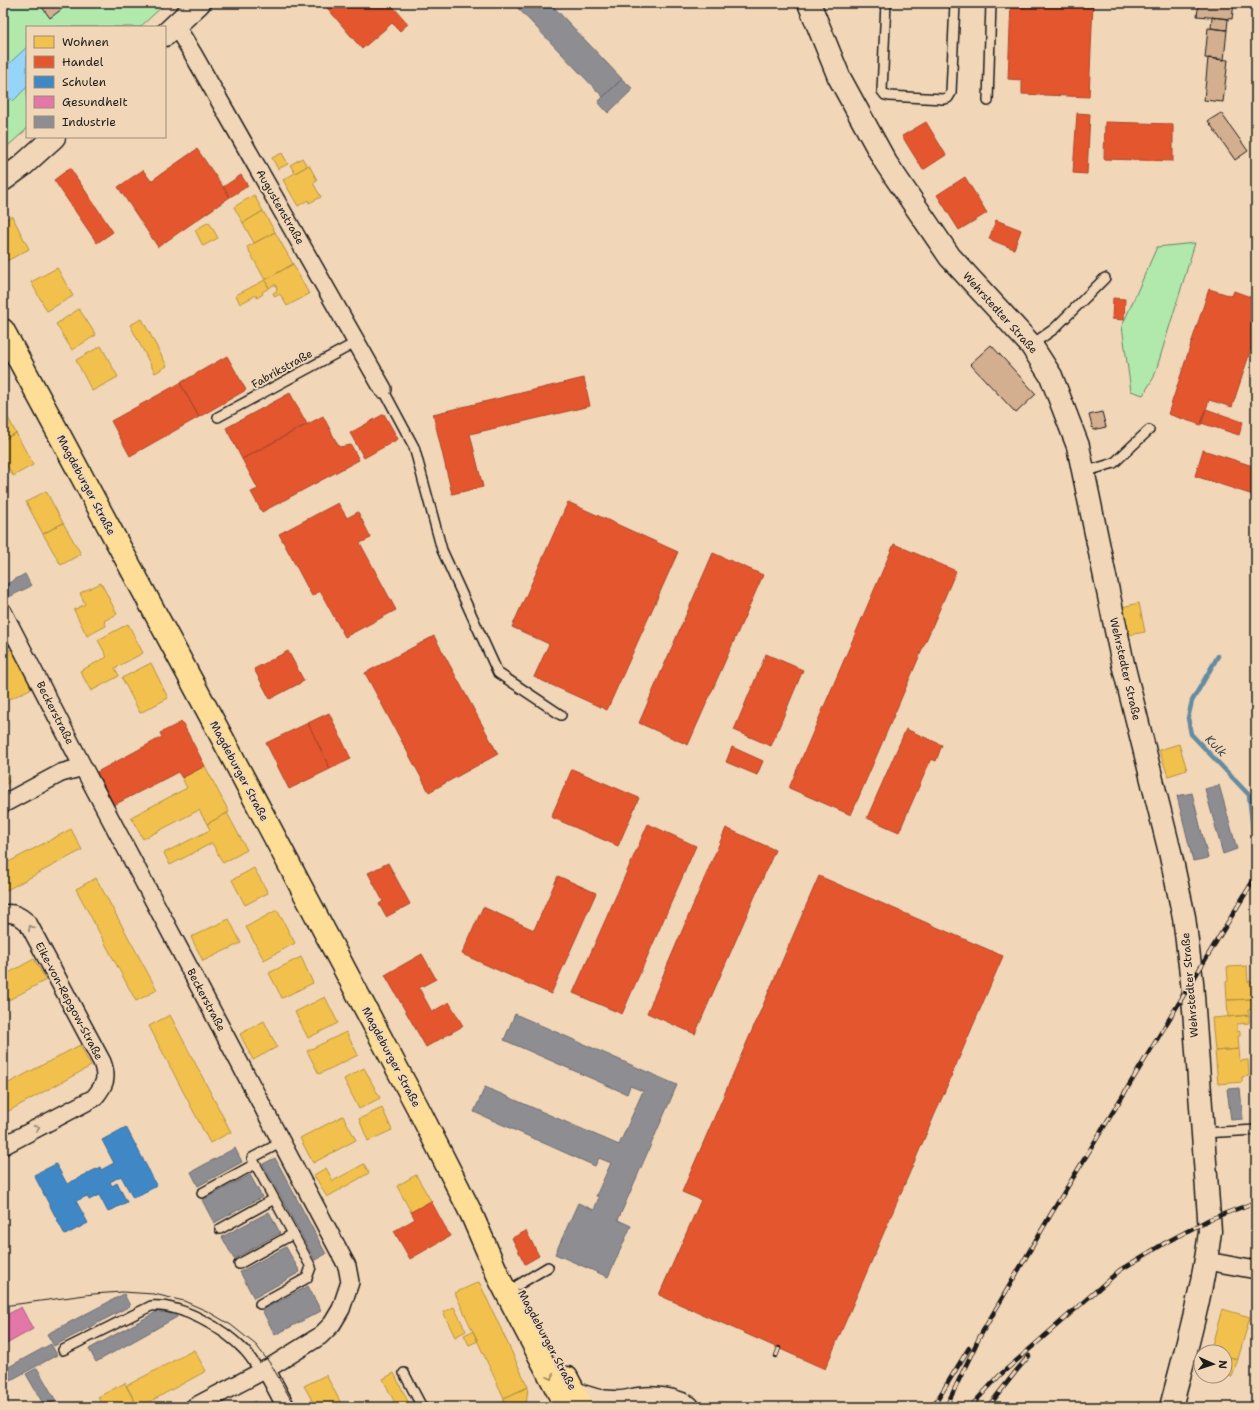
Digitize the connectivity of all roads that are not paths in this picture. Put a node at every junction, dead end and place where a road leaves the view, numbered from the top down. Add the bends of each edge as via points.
1 (199, 3) edge
2 (809, 3) edge
3 (886, 3) edge
4 (955, 3) edge
5 (990, 3) edge
6 (170, 31) edge
7 (988, 101) dead end
8 (53, 138) edge
9 (3, 180) edge
10 (1105, 278) dead end
11 (3, 330) edge
12 (357, 342) junction
13 (1031, 345) junction
14 (383, 389) joint
15 (218, 417) dead end
16 (1149, 430) dead end
17 (1084, 472) junction
18 (3, 612) edge
19 (561, 715) dead end
20 (83, 767) junction
21 (3, 804) edge
22 (3, 914) edge
23 (1256, 1130) edge
24 (1203, 1133) junction
25 (282, 1142) junction
26 (3, 1146) edge
27 (255, 1164) junction
28 (202, 1193) dead end
29 (274, 1199) junction
30 (471, 1213) junction
31 (220, 1229) dead end
32 (293, 1234) junction
33 (1207, 1261) junction
34 (239, 1264) dead end
35 (548, 1267) dead end
36 (1256, 1270) edge
37 (518, 1285) junction
38 (260, 1304) dead end
39 (63, 1350) dead end
40 (266, 1369) junction
41 (404, 1374) dead end
42 (574, 1402) edge
43 (622, 1404) edge
44 (194, 1407) edge
45 (286, 1407) edge
46 (422, 1407) edge
47 (688, 1407) edge
48 (1171, 1407) edge

1 - 6 street
2 - 13 street, Wehrstedter Straße via 839,77 886,163 909,191 950,257
3 - 4 lane via 882,91 889,96 943,99 948,98 951,93
5 - 7 lane
6 - 12 street, Augustenstraße via 182,36 193,54
8 - 9 street
10 - 13 lane via 1054,329
11 - 30 main road, Magdeburger Straße via 363,1004
12 - 14 street, Augustenstraße
12 - 15 lane, Fabrikstraße
13 - 17 street, Wehrstedter Straße via 1051,376 1078,446
14 - 19 lane via 414,447 442,550 498,673
16 - 17 lane via 1114,463
17 - 24 street, Wehrstedter Straße via 1123,664 1184,917 1192,982
18 - 20 street, Beckerstraße
20 - 21 street via 61,774
20 - 25 street, Beckerstraße
26 -> 22 street, Eike-von-Repgow-Straße via 94,1098 103,1087 106,1073 28,923 17,914
23 - 24 lane
24 - 33 street, Wehrstedter Straße via 1210,1218
25 - 27 lane via 252,1158
25 - 40 street, Beckerstraße via 339,1249 347,1266 350,1282 341,1309 332,1324 320,1336
27 - 28 lane
27 - 29 lane
29 - 31 lane
29 - 32 lane
30 - 37 main road, Magdeburger Straße
30 -> 42 main road, Magdeburger Straße via 500,1280
32 - 34 lane
32 - 38 lane via 311,1267 307,1278
33 - 36 street
33 - 48 street, Wehrstedter Straße
35 - 37 lane
37 - 42 main road, Magdeburger Straße
39 - 40 lane via 151,1306 160,1305 198,1318 225,1334
40 - 44 street, Beckerstraße
40 - 45 street
41 - 46 lane
42 - 43 street via 590,1399
43 - 47 street via 644,1399 662,1399

